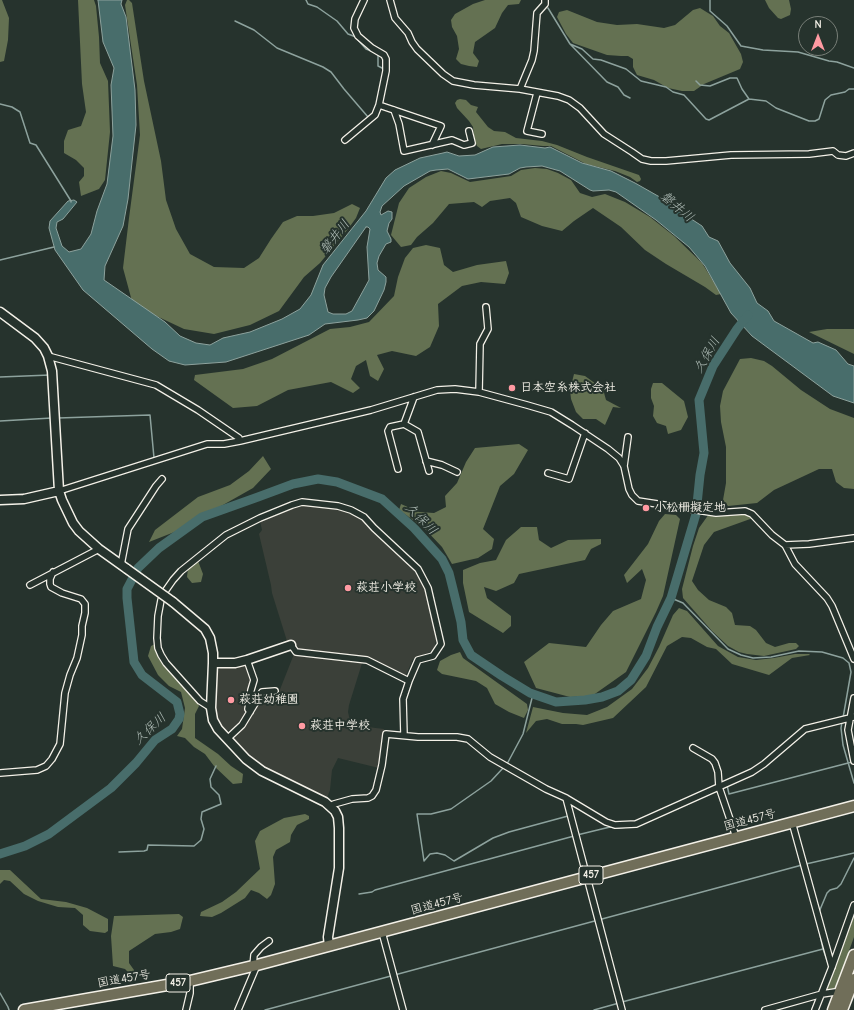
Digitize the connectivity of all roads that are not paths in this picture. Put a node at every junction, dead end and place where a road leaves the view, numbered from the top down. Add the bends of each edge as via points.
1 (364, 0) edge
2 (390, 0) edge
3 (545, 0) edge
4 (520, 89) junction
5 (537, 93) junction
6 (379, 105) junction
7 (394, 110) junction
8 (469, 131) dead end
9 (542, 134) dead end
10 (345, 140) dead end
11 (432, 145) junction
12 (854, 153) edge
13 (486, 307) dead end
14 (0, 312) edge
15 (48, 356) junction
16 (480, 392) junction
17 (414, 396) junction
18 (404, 424) junction
19 (585, 433) junction
20 (628, 437) dead end
21 (240, 441) junction
22 (426, 461) junction
23 (624, 466) junction
24 (398, 469) dead end
25 (429, 471) dead end
26 (457, 472) dead end
27 (548, 473) dead end
28 (162, 479) dead end
29 (59, 491) junction
30 (0, 500) edge
31 (854, 538) edge
32 (785, 545) junction
33 (99, 549) junction
34 (124, 567) junction
35 (53, 572) junction
36 (30, 585) dead end
37 (291, 645) joint
38 (854, 659) edge
39 (247, 660) junction
40 (213, 664) junction
41 (409, 681) junction
42 (274, 691) dead end
43 (854, 698) edge
44 (210, 708) junction
45 (250, 712) junction
46 (852, 717) edge
47 (404, 735) junction
48 (227, 740) junction
49 (693, 748) dead end
50 (854, 761) edge
51 (0, 772) edge
52 (719, 787) junction
53 (566, 798) junction
54 (330, 806) junction
55 (854, 806) edge
56 (792, 822) junction
57 (736, 837) junction
58 (586, 877) junction
59 (854, 905) edge
60 (382, 932) junction
61 (269, 941) dead end
62 (329, 946) junction
63 (854, 955) edge
64 (255, 966) junction
65 (832, 967) junction
66 (854, 979) edge
67 (190, 981) junction
68 (835, 992) dead end
69 (822, 994) junction
70 (24, 1010) edge
71 (186, 1010) edge
72 (238, 1010) edge
73 (403, 1010) edge
74 (622, 1010) edge
75 (765, 1010) edge
76 (815, 1010) edge
77 (833, 1010) edge
78 (842, 1010) edge

1 - 6 street via 355,19 354,28 358,36 386,59
2 - 4 street via 395,18 417,49 453,81
3 - 4 street via 538,13 532,60
4 - 5 street
5 - 9 street via 527,130
5 - 12 street via 569,100 604,134 642,159 651,161 731,155 809,154 833,151 846,156
6 - 7 street
6 - 10 street via 373,117
7 - 11 street via 441,126
7 - 11 street via 404,151
8 - 11 street via 472,143 464,145 452,140
13 - 16 street via 488,329 480,344
14 - 15 street via 35,338
15 - 21 street via 156,385 198,410
15 - 29 street via 52,371
16 - 17 street via 437,390
16 - 19 street via 551,412
17 - 18 street
17 - 21 street via 371,410
18 - 22 street via 418,432
18 - 24 street via 390,427 388,431
19 - 23 street via 619,458
19 - 27 street via 569,479
20 - 23 street
21 - 29 street via 207,444 188,449
22 - 25 street
22 - 26 street
23 - 32 street via 629,489 638,501 716,513 745,511 752,514
28 - 34 street via 128,529
29 - 30 street via 24,499
29 - 33 street via 73,523
31 - 32 street
32 - 38 street via 795,564 832,606
33 - 34 street
33 - 35 street
34 - 40 street, bridge via 205,629 212,644
35 - 36 street
35 - 51 street via 50,579 51,587 81,599 85,604 82,635 65,693 60,744 46,766 37,770
37 - 39 street
37 - 41 street via 296,652 367,660
39 - 40 street
39 - 45 street via 254,680 248,710
40 - 44 street
41 - 44 street via 418,660 433,656 441,644 428,588 418,569 364,517 352,510 302,502 260,518 226,535 181,571 161,600 157,638 161,655 166,664 200,701
41 - 47 street via 403,699
42 - 45 street via 262,692
43 - 46 street
44 - 48 street via 213,720
45 - 48 street via 242,725
46 - 50 street via 848,730
46 - 52 street via 805,730 764,764
47 - 53 street via 468,739 490,757
47 - 54 street via 386,734 382,765 372,796
48 - 54 street via 262,771
49 - 52 street via 715,763
52 - 53 street via 636,824 624,825 606,822
52 - 57 street
53 - 58 street
54 - 62 street via 338,817 339,860 328,937
55 - 56 highway, 国道457号 / 457
56 - 57 highway, 国道457号 / 457
56 - 65 street
57 - 58 highway, 国道457号 / 457
58 - 60 highway, 国道457号 / 457
58 - 74 street
59 - 65 street
60 - 62 highway, 国道457号 / 457
60 - 73 street
61 - 64 street via 254,955
62 - 64 highway, 国道457号 / 457
63 - 77 highway
64 - 67 highway, 国道457号 / 457
64 - 72 street
65 - 69 street
66 - 78 highway
67 - 70 highway, 国道457号 / 457
67 - 71 street
68 - 69 street
69 - 75 street
69 - 76 street

